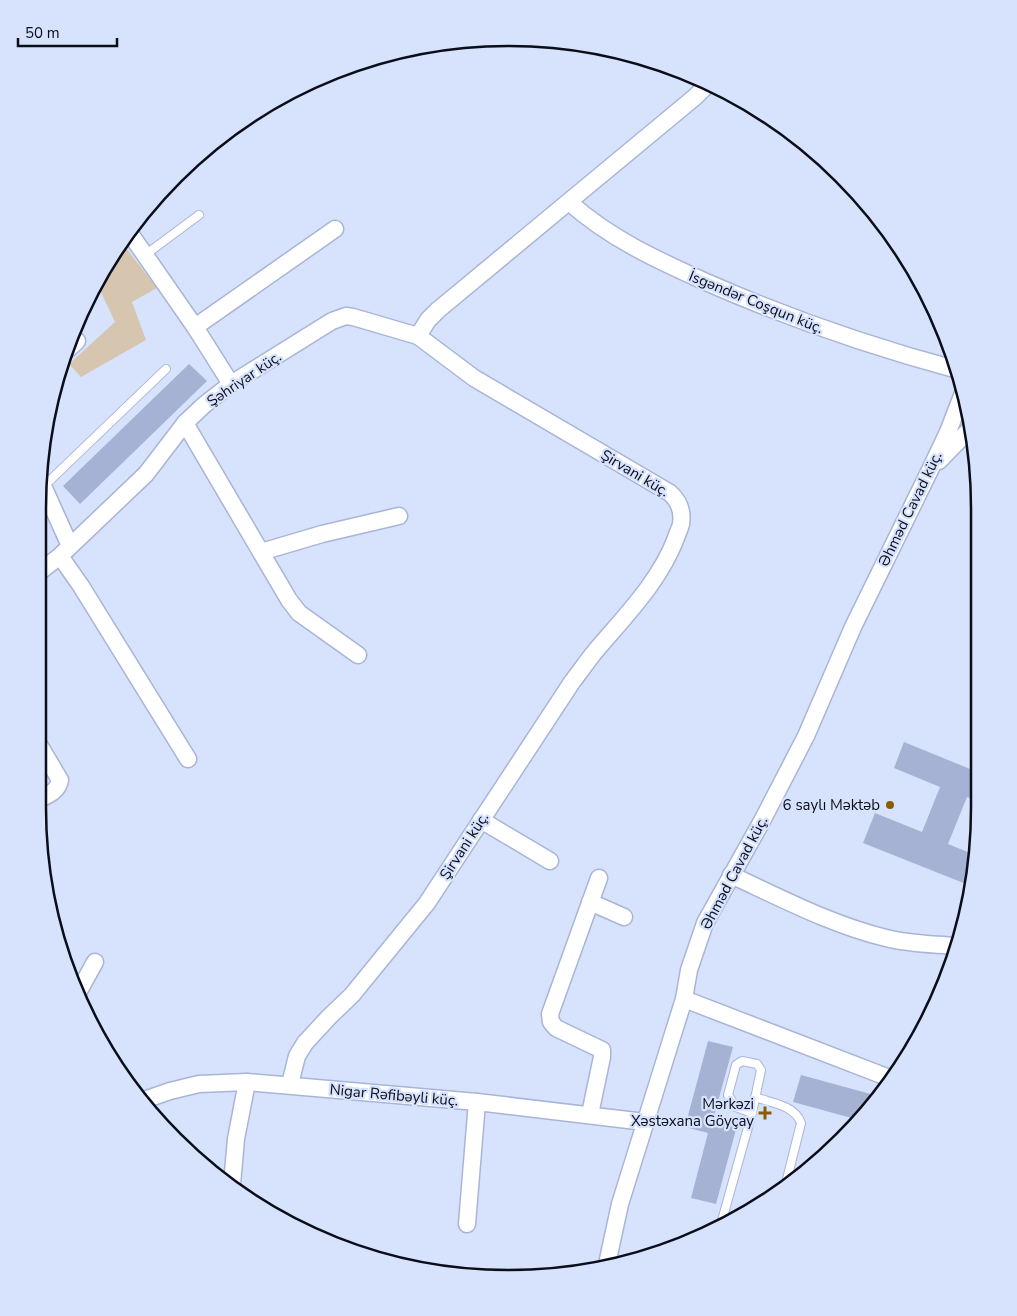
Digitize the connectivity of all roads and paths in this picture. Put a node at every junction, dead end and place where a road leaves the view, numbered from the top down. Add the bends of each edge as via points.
1 (703, 89) edge
2 (569, 202) junction
3 (199, 215) dead end
4 (335, 229) dead end
5 (134, 238) edge
6 (145, 255) junction
7 (195, 326) junction
8 (418, 336) junction
9 (948, 367) edge
10 (166, 370) dead end
11 (231, 384) junction
12 (959, 404) edge
13 (185, 424) junction
14 (965, 434) edge
15 (930, 470) junction
16 (47, 476) edge
17 (46, 497) edge
18 (399, 516) dead end
19 (65, 551) junction
20 (261, 552) junction
21 (46, 566) edge
22 (358, 656) dead end
23 (46, 756) edge
24 (188, 759) dead end
25 (46, 796) edge
26 (481, 820) junction
27 (550, 861) dead end
28 (730, 876) junction
29 (599, 878) dead end
30 (590, 902) junction
31 (624, 917) dead end
32 (949, 946) edge
33 (95, 962) dead end
34 (82, 985) edge
35 (684, 999) junction
36 (884, 1076) edge
37 (247, 1082) junction
38 (290, 1084) junction
39 (756, 1097) junction
40 (150, 1098) edge
41 (477, 1102) junction
42 (752, 1113) junction
43 (590, 1114) junction
44 (645, 1122) junction
45 (788, 1176) edge
46 (233, 1178) edge
47 (722, 1217) edge
48 (467, 1224) dead end
49 (608, 1259) edge

1 - 2 street
2 - 8 street via 438,310
2 - 9 street, İsgəndər Coşqun küç. via 614,237 764,308
3 - 6 lane
4 - 7 street
5 - 6 street
6 - 7 street
7 - 11 street
8 - 11 street, Şəhriyar küç. via 353,317 338,318
8 - 26 street, Şirvani küç. via 474,378 670,493 678,500 681,510 681,524 672,550 658,574 577,676
10 - 16 lane
11 - 13 street, Şəhriyar küç.
12 - 15 street, Əhməd Cavad küç.
13 - 19 street, Şəhriyar küç. via 146,474
13 - 20 street
14 - 15 street
15 - 28 street, Əhməd Cavad küç. via 853,626 806,736
17 - 19 street
18 - 20 street
19 - 21 street, Şəhriyar küç.
19 - 24 street via 81,586
20 - 22 street via 299,613
23 - 25 street via 60,780 54,792
26 - 27 street
26 - 38 street, Şirvani küç. via 427,903 352,994 305,1043 297,1056
28 - 32 street via 864,932 906,942
28 - 35 street, Əhməd Cavad küç. via 705,923
29 - 30 street
30 - 31 street
30 - 43 street via 550,1014 556,1028 602,1050
33 - 34 street
35 - 36 street
35 - 44 street, Əhməd Cavad küç.
37 - 38 street, Nigar Rəfibəyli küç.
37 - 40 street, Nigar Rəfibəyli küç. via 199,1084
37 - 46 street
38 - 41 street, Nigar Rəfibəyli küç.
39 - 42 lane
39 - 42 lane via 762,1070 757,1064 742,1061 736,1065 728,1095 736,1107
39 - 45 lane via 799,1116 801,1123
41 - 43 street, Nigar Rəfibəyli küç.
41 - 48 street
42 - 47 lane
43 - 44 street, Nigar Rəfibəyli küç.
44 - 49 street, Əhməd Cavad küç. via 620,1204

